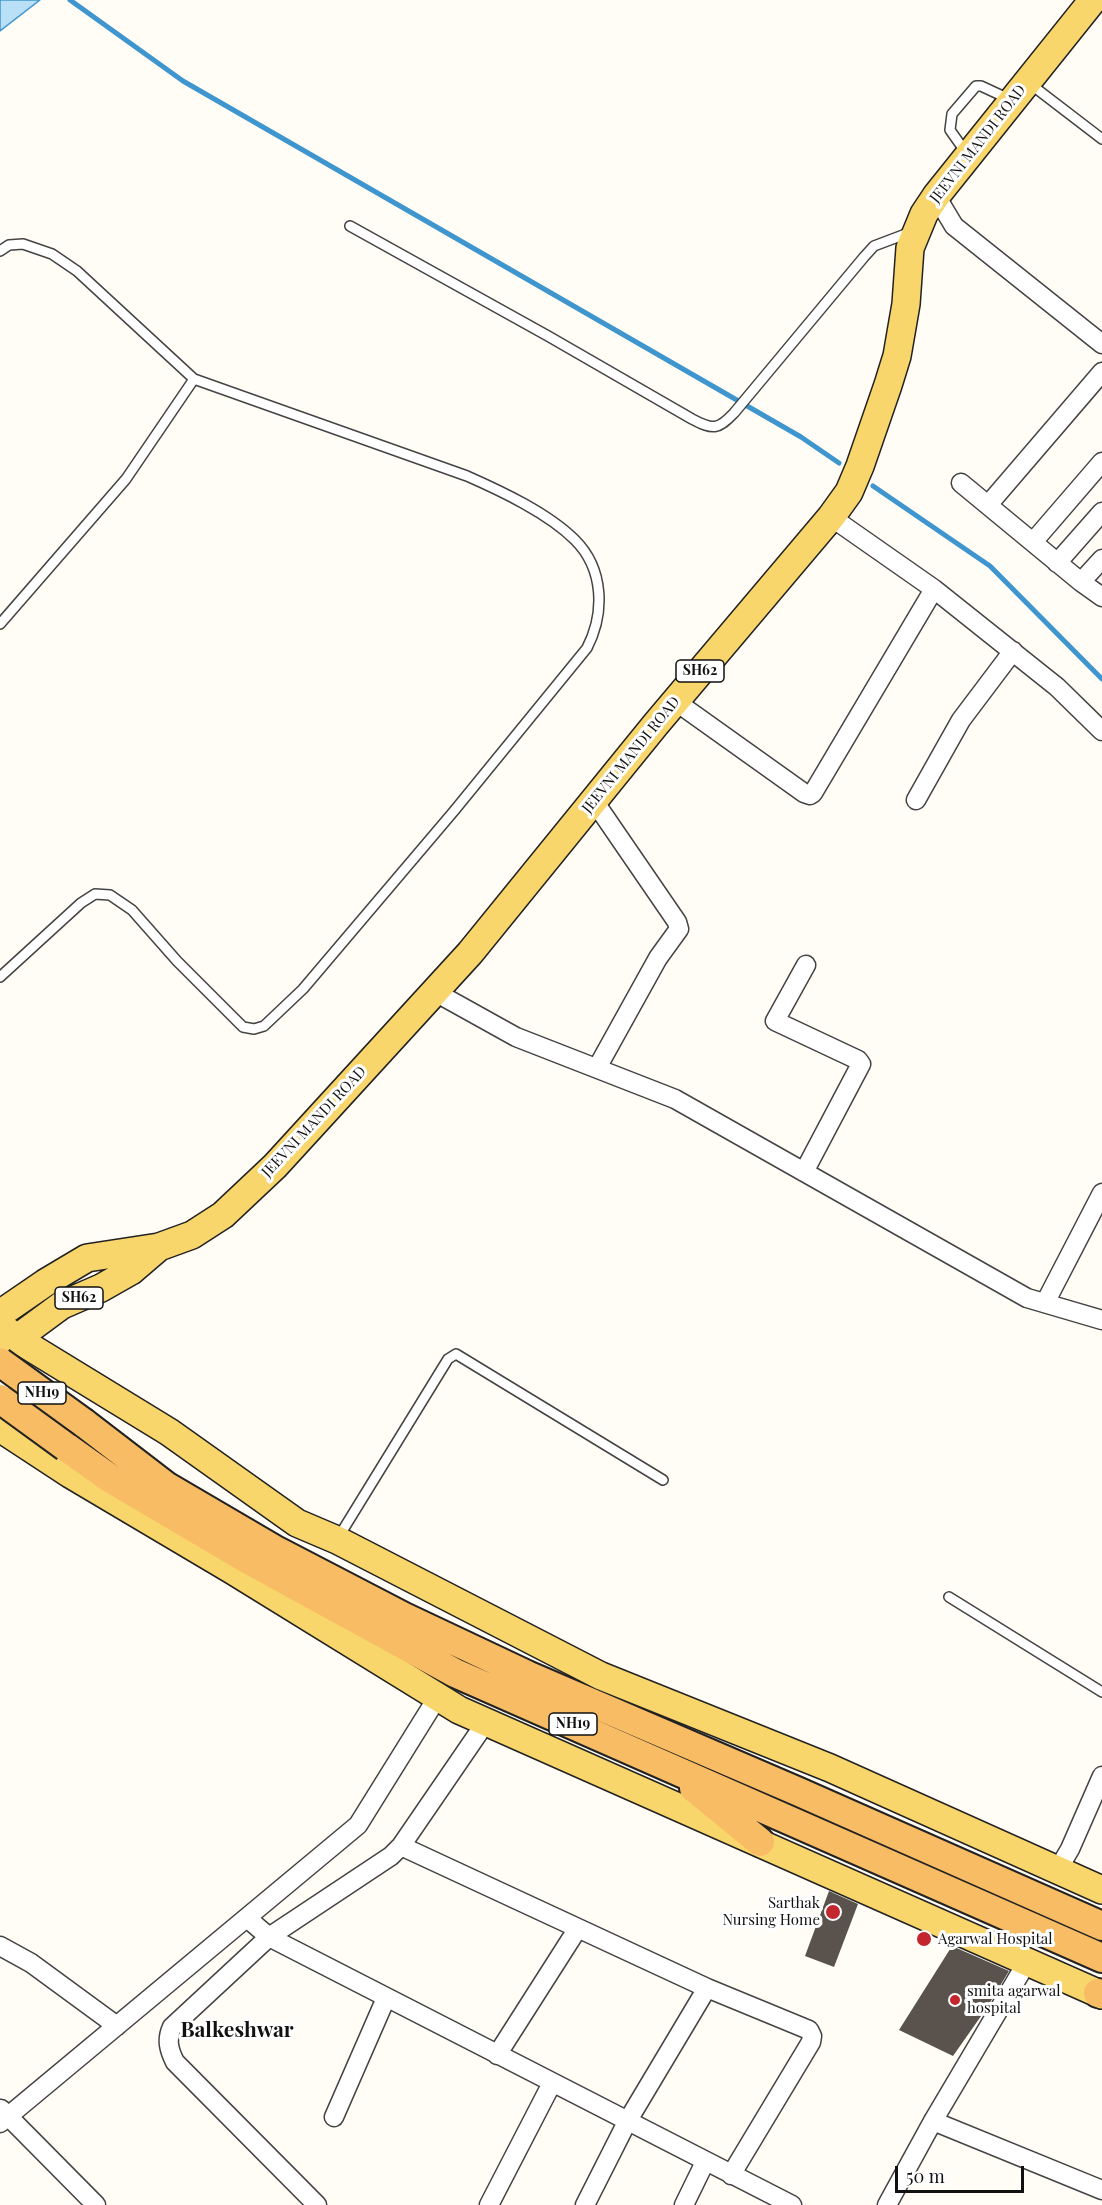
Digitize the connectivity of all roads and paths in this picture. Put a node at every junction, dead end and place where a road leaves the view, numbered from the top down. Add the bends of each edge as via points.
1 (1093, 0) edge
2 (1020, 91) junction
3 (1102, 139) edge
4 (968, 156) junction
5 (936, 196) junction
6 (350, 226) dead end
7 (916, 231) junction
8 (0, 251) edge
9 (1102, 344) edge
10 (1102, 372) edge
11 (194, 379) junction
12 (1102, 462) edge
13 (961, 483) dead end
14 (988, 505) junction
15 (1102, 512) edge
16 (831, 517) junction
17 (1033, 542) junction
18 (1102, 559) edge
19 (1057, 563) junction
20 (1081, 582) junction
21 (934, 589) junction
22 (1102, 597) edge
23 (0, 624) edge
24 (1013, 651) junction
25 (675, 701) junction
26 (1102, 731) edge
27 (916, 800) dead end
28 (594, 801) junction
29 (806, 965) dead end
30 (0, 977) edge
31 (435, 992) junction
32 (597, 1068) junction
33 (804, 1172) junction
34 (1102, 1193) edge
35 (1045, 1304) junction
36 (1102, 1320) edge
37 (3, 1326) edge
38 (0, 1362) edge
39 (76, 1375) junction
40 (0, 1399) edge
41 (11, 1435) edge
42 (663, 1480) dead end
43 (337, 1540) junction
44 (949, 1597) dead end
45 (1102, 1692) edge
46 (437, 1698) junction
47 (486, 1722) junction
48 (665, 1764) junction
49 (1102, 1776) edge
50 (760, 1842) junction
51 (401, 1846) junction
52 (1057, 1871) junction
53 (1102, 1890) edge
54 (247, 1918) junction
55 (1102, 1926) edge
56 (578, 1928) junction
57 (269, 1937) junction
58 (2, 1949) edge
59 (1102, 1958) edge
60 (1027, 1962) junction
61 (707, 1988) junction
62 (1101, 1994) edge
63 (386, 1998) junction
64 (117, 2026) junction
65 (497, 2055) junction
66 (552, 2083) junction
67 (3, 2116) edge
68 (334, 2117) dead end
69 (933, 2121) junction
70 (627, 2122) junction
71 (705, 2162) junction
72 (730, 2175) junction
73 (1102, 2190) edge
74 (771, 2200) edge
75 (96, 2205) edge
76 (317, 2205) edge
77 (489, 2205) edge
78 (585, 2205) edge
79 (684, 2205) edge
80 (792, 2205) edge
81 (887, 2205) edge

1 - 2 main road, JEEVNI MANDI ROAD / SH62
2 - 3 lane
2 - 4 main road, JEEVNI MANDI ROAD / SH62
2 - 4 lane via 976,86 952,114 950,130
4 - 5 main road, JEEVNI MANDI ROAD / SH62
5 - 7 main road, JEEVNI MANDI ROAD / SH62
5 - 9 street via 954,226
6 - 7 lane via 704,426 715,428 734,413 874,246
7 - 16 main road, JEEVNI MANDI ROAD / SH62 via 910,248 897,356 860,466 849,492
8 - 11 lane via 9,245 24,244 52,255 77,272
10 - 14 street
11 - 23 lane via 126,479
11 - 30 lane via 467,476 542,515 576,540 590,561 600,586 594,636 454,811 303,989 264,1026 243,1027 132,910 110,895 95,894 81,903
12 - 17 street
13 - 14 street
14 - 17 street
15 - 19 street
16 - 21 street
16 - 25 main road, JEEVNI MANDI ROAD / SH62
17 - 19 street
18 - 20 street
19 - 20 street
20 - 22 street
21 - 24 street
21 - 25 street via 810,795
24 - 26 street
24 - 27 street via 961,720
25 - 28 main road, JEEVNI MANDI ROAD / SH62
28 - 31 main road, JEEVNI MANDI ROAD / SH62
28 - 32 street via 679,929 658,958
29 - 33 street via 776,1021 858,1060 861,1065
31 - 32 street via 516,1037
31 - 37 main road, JEEVNI MANDI ROAD / SH62 via 275,1166 223,1215 192,1235 159,1247 131,1271 101,1288
32 - 33 street via 675,1100
33 - 35 street via 1027,1298
34 - 35 street
35 - 36 street
37 - 39 main road
38 - 55 highway, NH19, bridge via 166,1486 277,1551 404,1617 527,1676
39 - 41 main road
39 - 43 main road via 169,1432 297,1523
40 - 48 highway, NH19, bridge via 111,1479 244,1558 455,1673
41 - 46 main road
42 - 43 lane via 456,1354 448,1359
43 - 52 main road via 601,1676 830,1768
44 - 45 lane
46 - 47 main road
46 - 54 street via 358,1825
47 - 50 main road
47 - 51 street
48 - 50 highway
48 - 59 highway, NH19
49 - 52 street
50 - 60 main road
51 - 56 street
51 - 57 street
52 - 53 main road
54 - 57 street
54 - 64 street
56 - 61 street
56 - 65 street
57 - 63 street
57 - 76 street via 172,2027 168,2043 176,2062
58 - 64 street via 32,1963
60 - 62 main road
60 - 69 street
61 - 70 street
61 - 72 street via 809,2030 812,2036
63 - 65 street
63 - 68 street
64 - 67 street
65 - 66 street
66 - 70 street
66 - 77 street
67 - 75 street
69 - 73 street
69 - 81 street
70 - 71 street
70 - 78 street
71 - 72 street
71 - 79 street
72 - 74 street
74 - 80 street

